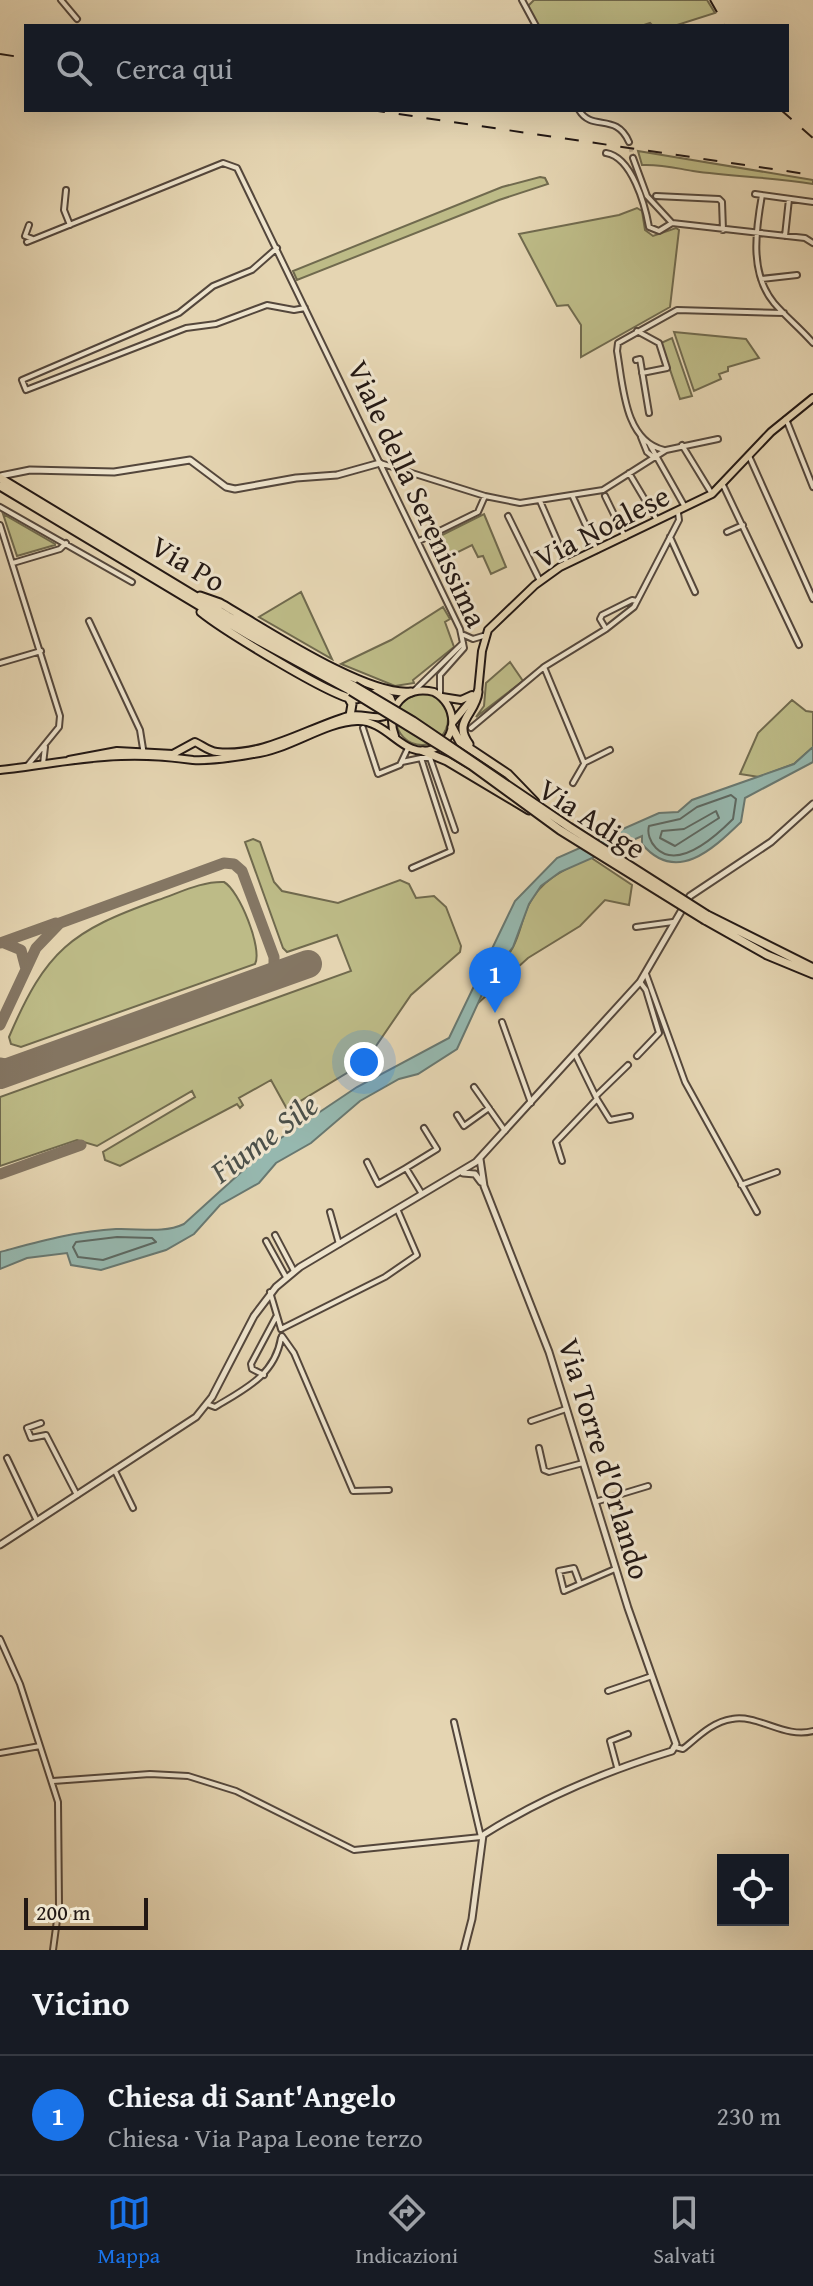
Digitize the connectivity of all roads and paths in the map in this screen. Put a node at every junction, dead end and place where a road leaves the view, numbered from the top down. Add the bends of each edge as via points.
1 (61, 0) edge
2 (522, 0) edge
3 (77, 19) dead end
4 (535, 24) edge
5 (581, 112) edge
6 (629, 142) tunnel mouth
7 (606, 153) dead end
8 (633, 158) tunnel mouth
9 (66, 190) dead end
10 (755, 194) dead end
11 (762, 195) junction
12 (656, 196) dead end
13 (789, 199) junction
14 (813, 202) edge
15 (24, 218) dead end
16 (672, 223) junction
17 (70, 225) junction
18 (723, 230) junction
19 (756, 232) junction
20 (785, 236) junction
21 (34, 239) junction
22 (813, 239) edge
23 (27, 242) dead end
24 (277, 248) junction
25 (797, 275) dead end
26 (761, 279) junction
27 (305, 308) junction
28 (784, 313) junction
29 (637, 331) junction
30 (813, 343) edge
31 (636, 360) dead end
32 (642, 373) junction
33 (813, 398) edge
34 (649, 413) dead end
35 (786, 419) junction
36 (718, 439) dead end
37 (647, 444) junction
38 (682, 445) junction
39 (666, 450) junction
40 (651, 456) junction
41 (749, 456) junction
42 (380, 463) junction
43 (389, 464) junction
44 (639, 466) junction
45 (629, 473) junction
46 (386, 474) junction
47 (0, 477) edge
48 (723, 485) junction
49 (0, 486) edge
50 (813, 487) edge
51 (712, 494) junction
52 (485, 496) junction
53 (573, 496) junction
54 (605, 496) dead end
55 (540, 501) junction
56 (0, 507) edge
57 (686, 509) junction
58 (678, 513) junction
59 (508, 516) dead end
60 (658, 522) junction
61 (0, 525) edge
62 (743, 525) junction
63 (727, 532) dead end
64 (429, 536) junction
65 (625, 537) junction
66 (670, 537) junction
67 (419, 541) junction
68 (66, 543) junction
69 (597, 550) junction
70 (13, 563) junction
71 (567, 563) junction
72 (540, 581) junction
73 (132, 582) dead end
74 (455, 587) dead end
75 (182, 592) junction
76 (695, 592) dead end
77 (813, 599) edge
78 (637, 601) junction
79 (89, 621) dead end
80 (606, 629) junction
81 (488, 630) junction
82 (462, 633) junction
83 (483, 636) junction
84 (464, 641) junction
85 (799, 645) dead end
86 (41, 651) junction
87 (0, 663) edge
88 (544, 667) junction
89 (351, 691) junction
90 (413, 691) junction
91 (478, 692) junction
92 (441, 696) junction
93 (393, 710) junction
94 (350, 716) junction
95 (453, 724) junction
96 (363, 728) dead end
97 (471, 728) dead end
98 (395, 736) junction
99 (202, 745) junction
100 (186, 747) junction
101 (408, 748) junction
102 (472, 749) junction
103 (610, 750) dead end
104 (43, 753) junction
105 (144, 754) junction
106 (422, 754) junction
107 (188, 757) junction
108 (200, 758) junction
109 (62, 762) junction
110 (402, 762) junction
111 (584, 763) junction
112 (43, 764) junction
113 (26, 767) junction
114 (0, 770) edge
115 (573, 783) dead end
116 (813, 804) edge
117 (538, 810) junction
118 (455, 830) dead end
119 (412, 868) dead end
120 (706, 918) junction
121 (673, 922) junction
122 (636, 927) dead end
123 (813, 966) edge
124 (646, 974) junction
125 (813, 974) edge
126 (640, 982) junction
127 (502, 1022) dead end
128 (575, 1054) junction
129 (637, 1056) dead end
130 (628, 1065) dead end
131 (474, 1087) dead end
132 (596, 1097) junction
133 (531, 1103) junction
134 (489, 1108) junction
135 (457, 1115) dead end
136 (630, 1116) dead end
137 (424, 1128) dead end
138 (505, 1131) junction
139 (480, 1158) junction
140 (562, 1161) dead end
141 (367, 1162) dead end
142 (472, 1165) junction
143 (406, 1168) junction
144 (777, 1172) dead end
145 (462, 1173) junction
146 (478, 1173) junction
147 (741, 1185) junction
148 (423, 1196) junction
149 (398, 1211) junction
150 (330, 1212) dead end
151 (757, 1212) dead end
152 (275, 1235) dead end
153 (266, 1241) dead end
154 (339, 1244) junction
155 (294, 1271) junction
156 (286, 1277) junction
157 (270, 1292) junction
158 (276, 1317) junction
159 (281, 1329) junction
160 (282, 1336) junction
161 (264, 1375) junction
162 (207, 1404) junction
163 (566, 1409) junction
164 (531, 1421) dead end
165 (41, 1423) dead end
166 (539, 1448) dead end
167 (7, 1458) dead end
168 (583, 1463) junction
169 (115, 1471) junction
170 (648, 1486) dead end
171 (389, 1490) dead end
172 (77, 1495) junction
173 (595, 1502) junction
174 (133, 1508) dead end
175 (37, 1521) junction
176 (0, 1545) edge
177 (615, 1568) junction
178 (580, 1584) junction
179 (0, 1639) edge
180 (652, 1676) junction
181 (608, 1691) dead end
182 (454, 1722) dead end
183 (813, 1731) edge
184 (628, 1734) dead end
185 (40, 1746) junction
186 (679, 1747) junction
187 (0, 1753) edge
188 (617, 1767) junction
189 (53, 1781) junction
190 (481, 1837) junction
191 (53, 1950) edge
192 (464, 1950) edge

1 - 3 street
2 - 4 street
5 - 6 street via 588,119 613,123
7 - 16 street via 624,164 647,206 649,227 659,231
8 - 16 street via 647,196
9 - 17 street via 64,210
10 - 11 street
11 - 13 street
11 - 19 street
12 - 18 street via 719,199
13 - 14 street
13 - 20 street
15 - 21 street via 25,236
16 - 18 street
17 - 21 street, Viale della Serenissima
17 - 24 street, Viale della Serenissima via 230,163 243,177
18 - 19 street
19 - 20 street
19 - 26 street
20 - 22 street
21 - 23 street, Viale della Serenissima
24 - 27 street, Viale della Serenissima
24 - 27 street via 252,270 213,286 179,313 24,383 26,390 186,328 216,324 267,305
25 - 26 street
26 - 28 street
27 - 42 street, Viale della Serenissima
28 - 29 street via 674,310
28 - 30 street
29 - 32 street via 659,343 667,368
29 - 37 street via 616,349 629,412
31 - 32 street via 640,359
32 - 34 street
33 - 35 main road, Via Noalese
35 - 41 main road, Via Noalese
35 - 50 street
36 - 38 street
37 - 39 street
37 - 40 street
37 - 44 street
38 - 39 street
38 - 51 street
39 - 40 street
40 - 44 street
40 - 57 street
41 - 48 main road, Via Noalese
41 - 77 street
42 - 43 street
42 - 46 street, Viale della Serenissima
42 - 47 street via 337,475 235,489 190,460 114,472 33,470
43 - 46 street
43 - 52 street
44 - 45 street
45 - 53 street via 603,490
45 - 60 street
46 - 67 street, Viale della Serenissima
47 - 75 highway, Via Po
48 - 51 main road, Via Noalese
48 - 62 street
49 - 75 highway, Via Po
51 - 57 main road, Via Noalese
52 - 55 street
52 - 64 street via 478,512
53 - 55 street
53 - 69 street
54 - 65 street
55 - 71 street
56 - 68 street
57 - 58 main road, Via Noalese
58 - 60 main road, Via Noalese
58 - 66 street
59 - 72 street
60 - 65 main road, Via Noalese
61 - 70 street
62 - 63 street
62 - 85 street
64 - 67 street
64 - 74 street
65 - 69 main road, Via Noalese
66 - 76 street
66 - 78 street
67 - 82 street, Viale della Serenissima
68 - 70 street
68 - 73 street
69 - 71 main road, Via Noalese
70 - 86 street
71 - 72 main road, Via Noalese
72 - 81 main road, Via Noalese
75 - 89 highway, Via Po
75 - 90 highway via 220,603 356,679 397,692
78 - 80 street
78 - 80 street via 602,615
79 - 105 street via 134,715
80 - 88 street
81 - 83 main road, Via Noalese
81 - 91 main road
82 - 83 street via 473,639
82 - 84 street, Viale della Serenissima
83 - 92 main road via 474,693 461,700
84 - 90 street
84 - 92 street, Viale della Serenissima via 462,652 440,675
86 - 87 street
86 - 104 street via 60,716
88 - 97 street
88 - 111 street
89 - 93 highway via 356,699 378,692 390,698
89 - 94 highway
89 - 117 highway, Via Adige, bridge via 474,760
90 - 92 main road
90 - 93 main road
91 - 95 main road
91 - 102 highway via 462,729
92 - 95 main road
93 - 94 main road via 381,718
93 - 98 main road
94 - 99 main road via 266,747 215,752
95 - 102 highway via 460,742
95 - 106 main road via 439,746
96 - 110 street via 378,774
98 - 101 main road
98 - 108 main road via 378,724 356,721 268,752
99 - 100 main road via 193,742
99 - 108 main road
100 - 105 main road via 173,754
100 - 107 main road
101 - 106 main road
101 - 110 street
102 - 117 highway, bridge via 508,774
103 - 111 street
104 - 109 street
104 - 112 street
104 - 113 street
105 - 107 main road
105 - 109 main road via 98,753
106 - 110 street
106 - 117 highway, bridge via 447,761
106 - 118 street via 430,758
106 - 119 street via 451,851
107 - 108 main road
109 - 112 main road
111 - 115 street
112 - 113 main road
113 - 114 main road
116 - 121 street via 763,847 698,888
117 - 120 highway, Via Adige, bridge
120 - 123 highway, Via Adige
120 - 125 highway, Via Adige via 767,955
121 - 122 street
121 - 124 street
124 - 126 street
124 - 147 street via 685,1082
126 - 128 street
126 - 129 street via 659,1033
127 - 133 street
128 - 132 street
128 - 133 street
130 - 132 street
131 - 134 street
132 - 136 street via 610,1120
132 - 140 street via 556,1142
133 - 138 street
134 - 135 street via 464,1126
134 - 138 street
137 - 143 street via 437,1149
138 - 139 street
139 - 142 street
139 - 146 street, Via Torre d'Orlando
141 - 143 street via 378,1184
142 - 145 street
142 - 146 street
143 - 148 street
144 - 147 street
145 - 146 street
145 - 148 street
146 - 163 street, Via Torre d'Orlando
147 - 151 street
148 - 149 street
149 - 154 street
149 - 159 street via 417,1255 385,1277
150 - 154 street
152 - 155 street
153 - 156 street
154 - 155 street
155 - 156 street
156 - 157 street
157 - 158 street
157 - 162 street
158 - 159 street
158 - 161 street via 251,1364
159 - 160 street
160 - 161 street
160 - 171 street via 353,1491
161 - 162 street via 217,1407
162 - 169 street via 186,1425
163 - 164 street
163 - 168 street, Via Torre d'Orlando
165 - 172 street via 27,1428 31,1438 46,1435
166 - 168 street via 549,1472
167 - 175 street
168 - 173 street, Via Torre d'Orlando
169 - 172 street
169 - 174 street
170 - 173 street
172 - 175 street
173 - 177 street, Via Torre d'Orlando
175 - 176 street
177 - 178 street
177 - 180 street, Via Torre d'Orlando
178 - 178 street via 574,1568 559,1571 564,1591
179 - 185 street
180 - 181 street
180 - 186 street, Via Torre d'Orlando
182 - 190 street
183 - 186 street via 789,1732 734,1718
184 - 188 street via 610,1741
185 - 187 street
185 - 189 street
186 - 188 street
188 - 190 street
189 - 190 street via 188,1776 236,1791 354,1850
189 - 191 street via 60,1850
190 - 192 street

